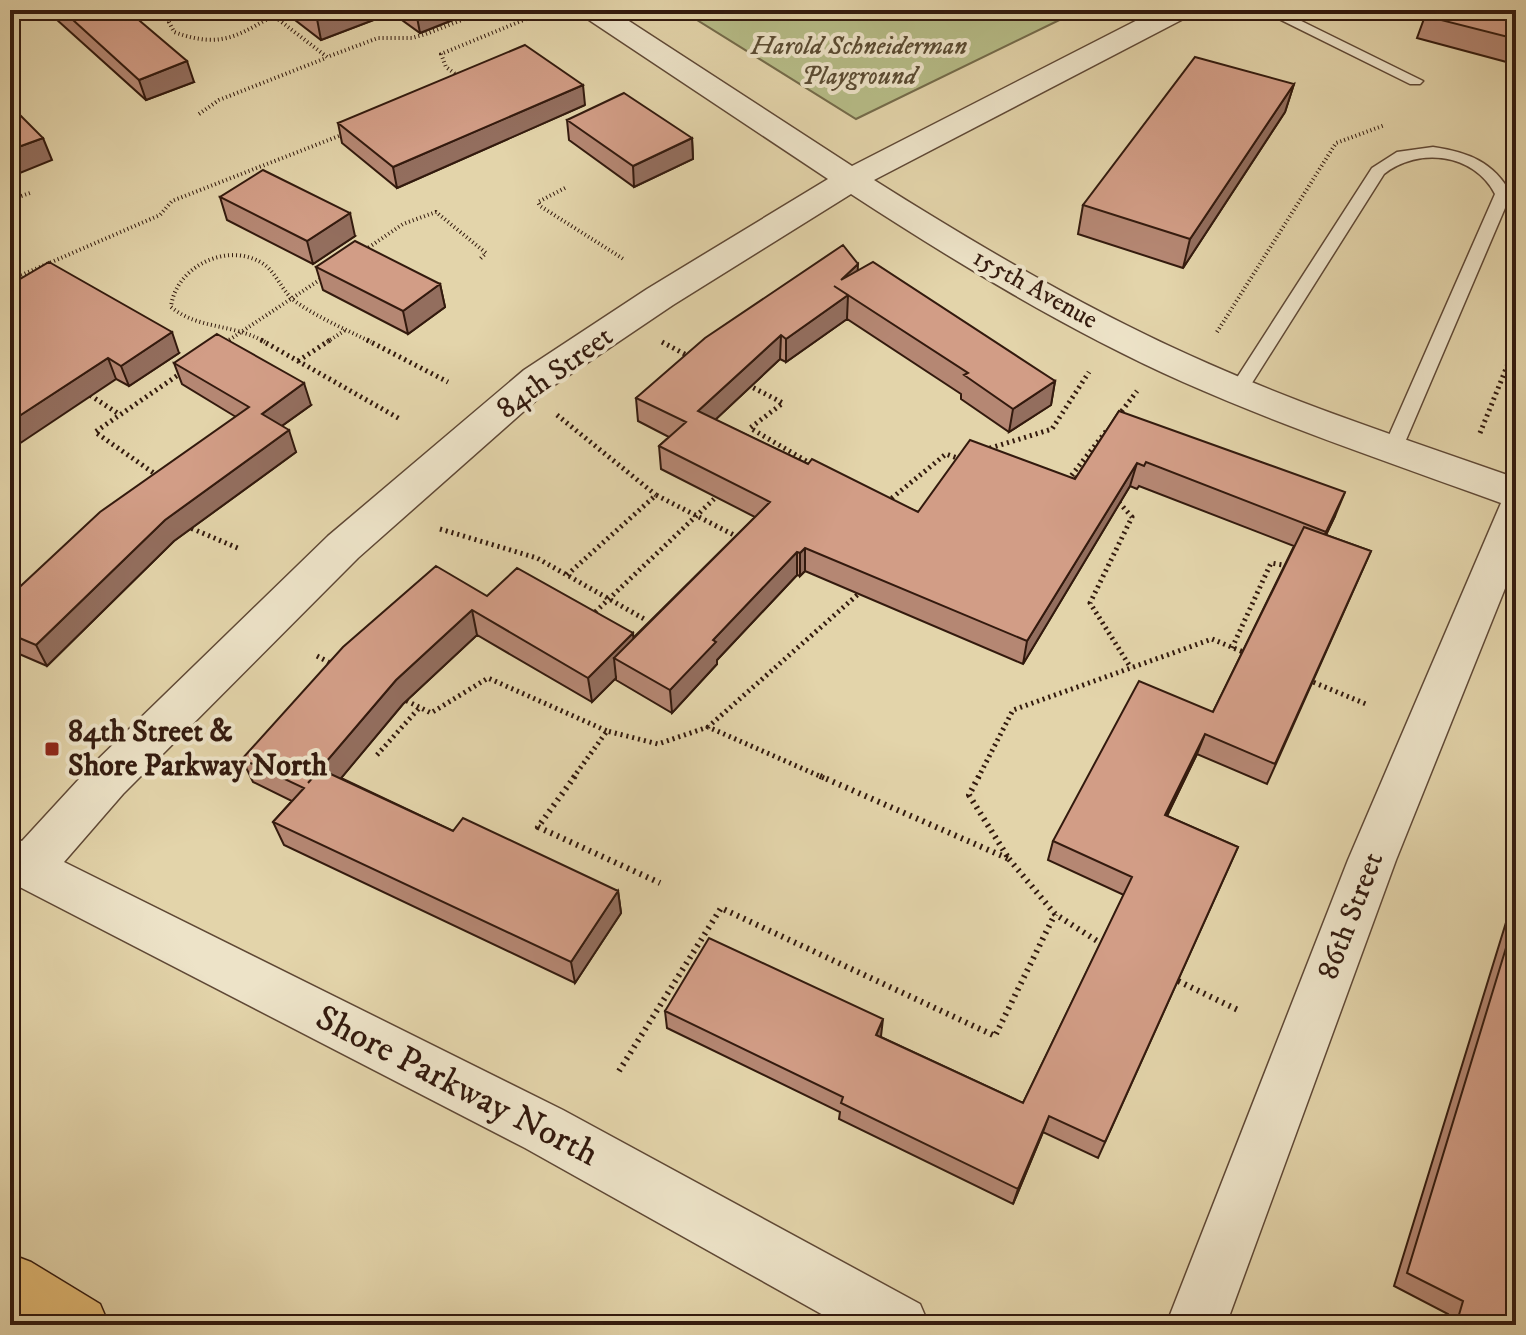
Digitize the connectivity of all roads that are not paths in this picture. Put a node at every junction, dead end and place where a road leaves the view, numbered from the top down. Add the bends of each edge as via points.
1 (593, 10) edge
2 (1179, 10) edge
3 (1268, 10) edge
4 (1415, 81) dead end
5 (852, 179) junction
6 (1238, 390) junction
7 (1393, 449) junction
8 (1516, 493) edge
9 (1516, 511) edge
10 (20, 863) edge
11 (10, 1283) edge
12 (79, 1325) edge
13 (899, 1325) edge
14 (1196, 1325) edge

1 - 5 street, 155th Avenue
2 - 5 street, 84th Street
3 - 4 lane
5 - 6 street, 155th Avenue via 1044,297
5 - 10 street, 84th Street via 537,379 343,547
6 - 7 street, 155th Avenue
6 - 7 lane via 1387,162 1409,153 1469,160 1492,175 1503,194
7 - 8 street, 155th Avenue
9 - 14 street, 86th Street via 1372,860
10 - 13 street, Shore Parkway North via 544,1129
11 - 12 highway

